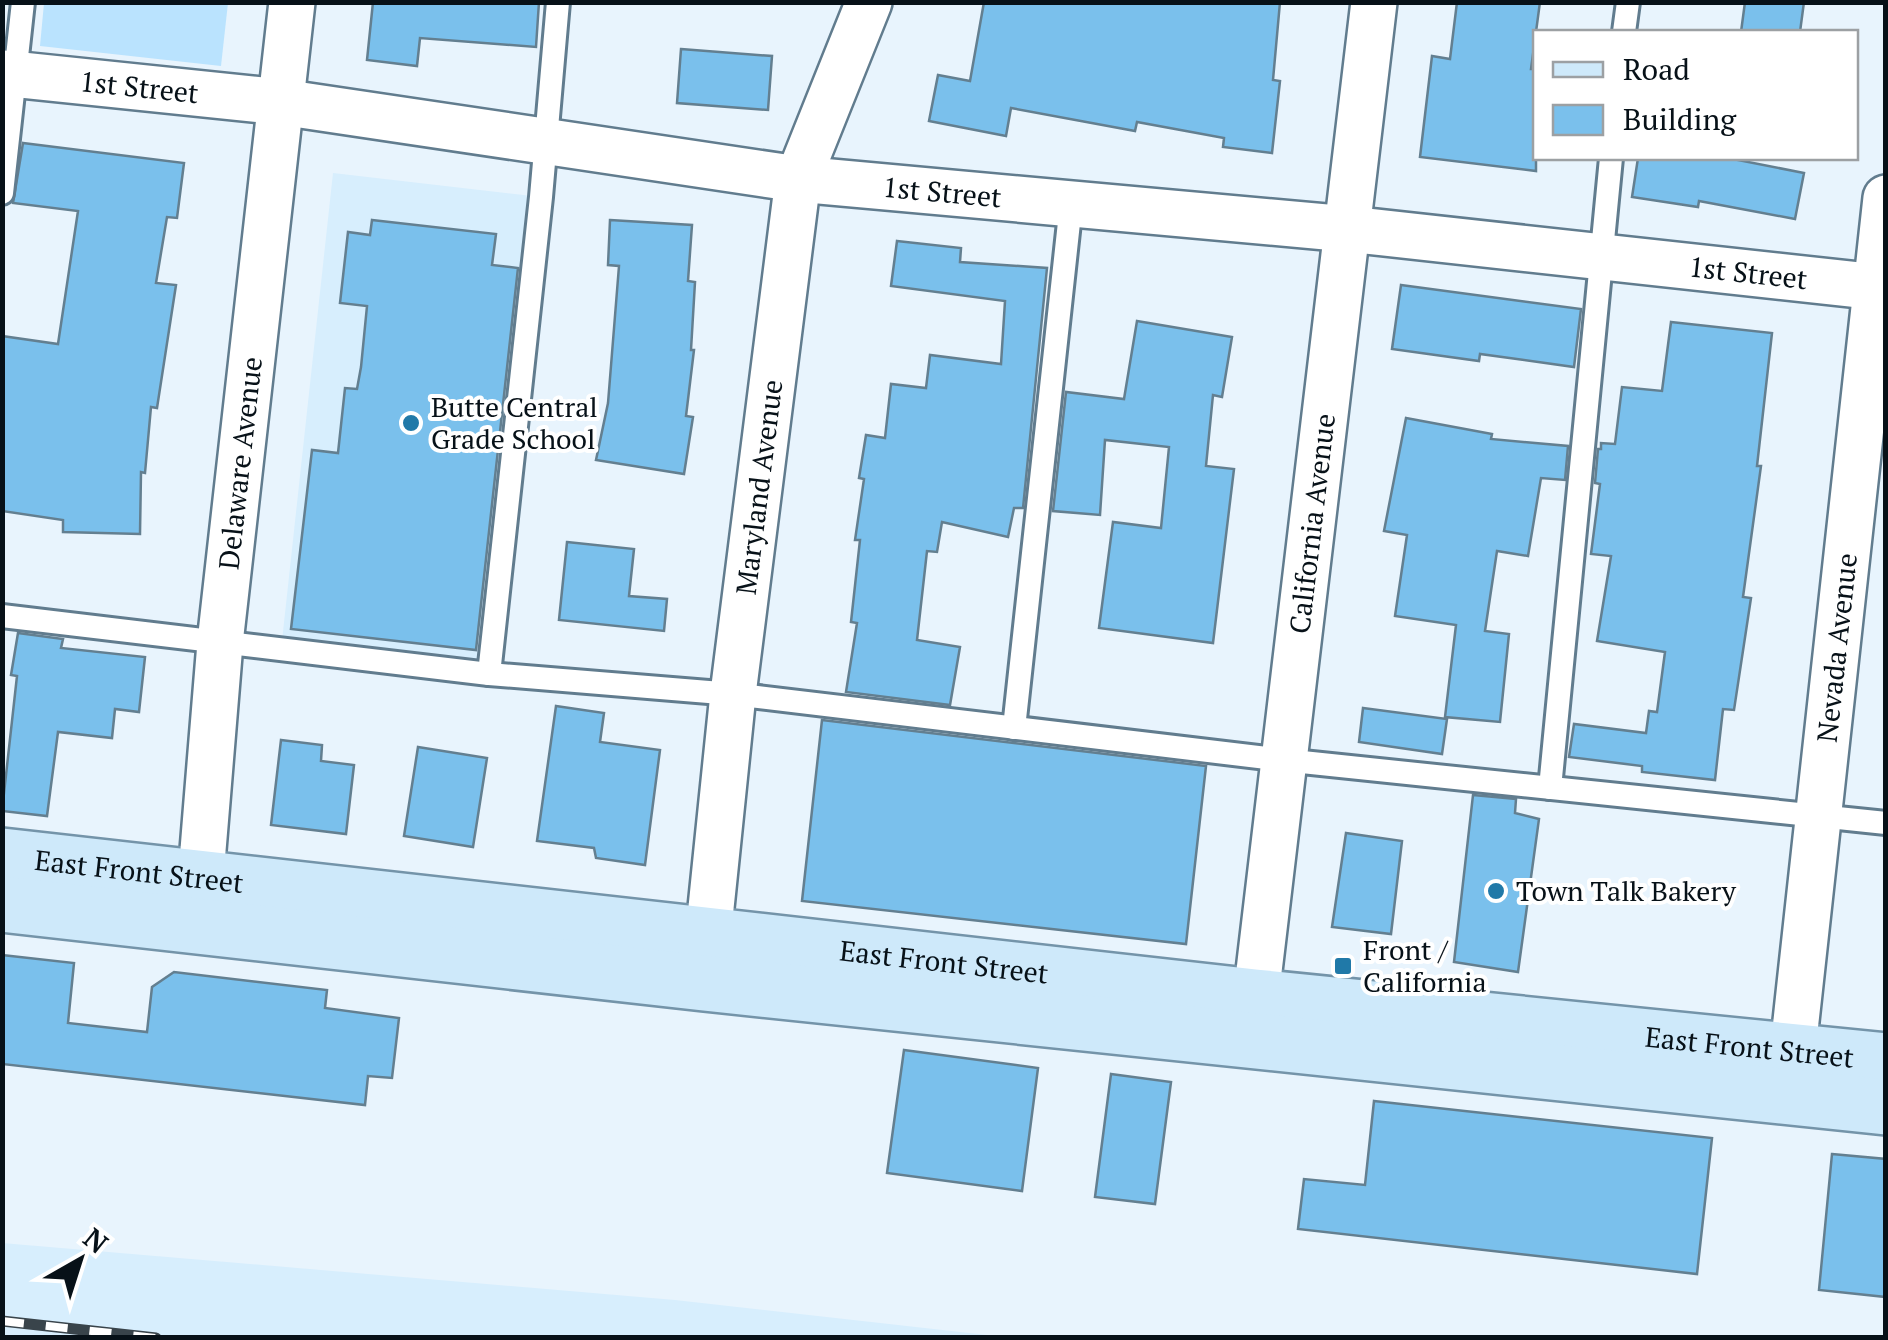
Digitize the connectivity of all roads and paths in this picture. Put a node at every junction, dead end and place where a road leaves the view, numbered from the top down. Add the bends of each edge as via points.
1 (23, 2) edge
2 (292, 2) edge
3 (558, 2) edge
4 (870, 2) edge
5 (1374, 2) edge
6 (1628, 2) edge
7 (1624, 30) edge
8 (8, 74) edge
9 (281, 102) junction
10 (544, 140) junction
11 (1611, 160) edge
12 (798, 179) junction
13 (2, 193) edge
14 (1886, 198) edge
15 (1071, 204) junction
16 (1348, 229) junction
17 (1600, 257) junction
18 (1881, 287) edge
19 (2, 616) edge
20 (220, 643) junction
21 (489, 674) junction
22 (733, 694) junction
23 (1014, 728) junction
24 (1284, 760) junction
25 (1550, 788) junction
26 (1819, 816) junction
27 (1886, 823) edge
28 (2, 856) edge
29 (199, 902) junction
30 (2, 904) edge
31 (706, 958) junction
32 (1253, 1020) junction
33 (1886, 1061) edge
34 (1790, 1074) junction
35 (1886, 1108) edge

1 - 8 lane
2 - 9 street, Delaware Avenue
3 - 10 lane
4 - 12 street, Maryland Avenue
5 - 16 street, California Avenue
6 - 7 lane
8 - 9 street, 1st Street
8 - 13 lane
9 - 10 street, 1st Street
9 - 20 street, Delaware Avenue
10 - 12 street, 1st Street
10 - 21 lane
11 - 17 lane
12 - 15 street, 1st Street
12 - 22 street, Maryland Avenue
14 - 18 street, Nevada Avenue
15 - 16 street, 1st Street
15 - 23 lane
16 - 17 street, 1st Street
16 - 24 street, California Avenue
17 - 18 street, 1st Street
17 - 25 lane
18 - 26 street, Nevada Avenue
19 - 20 lane
20 - 21 lane
20 - 29 street, Delaware Avenue
21 - 22 lane
22 - 23 lane
22 - 31 street, Maryland Avenue
23 - 24 lane
24 - 25 lane
24 - 32 street, California Avenue
25 - 26 lane
26 - 27 lane
26 - 34 street, Nevada Avenue
28 - 29 main road, East Front Street
29 - 30 main road, East Front Street
29 - 31 main road, East Front Street
31 - 32 main road, East Front Street
32 - 34 main road, East Front Street
33 - 34 main road, East Front Street
34 - 35 main road, East Front Street

